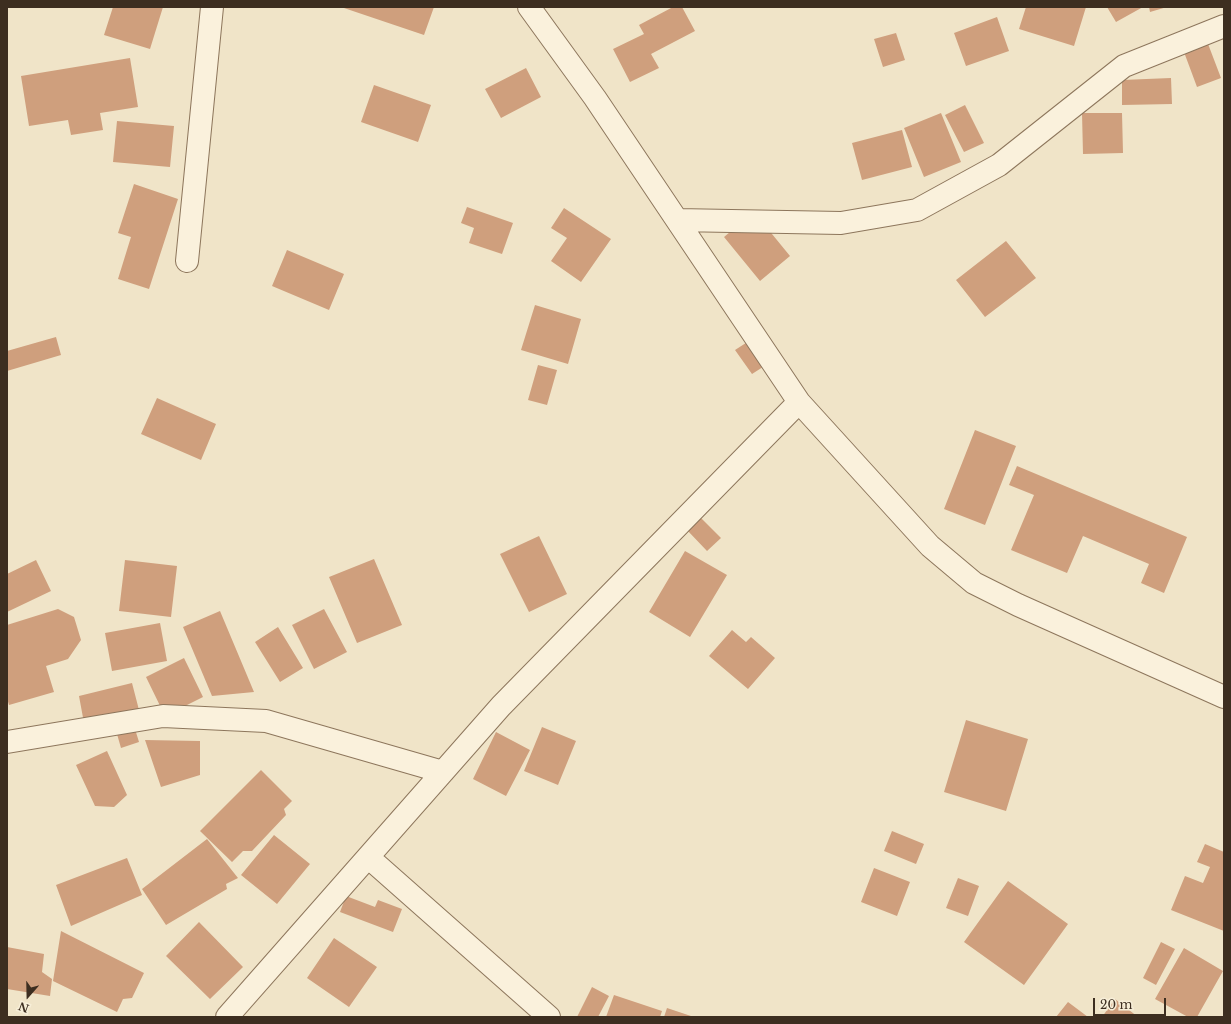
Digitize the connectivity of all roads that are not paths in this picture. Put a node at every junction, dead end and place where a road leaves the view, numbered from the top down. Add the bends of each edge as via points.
1 (212, 7) edge
2 (529, 7) edge
3 (1224, 26) edge
4 (677, 220) junction
5 (188, 261) dead end
6 (799, 402) junction
7 (1224, 698) edge
8 (7, 742) edge
9 (443, 772) junction
10 (368, 857) junction
11 (227, 1017) edge
12 (549, 1017) edge

1 - 5 street
2 - 4 street via 595,98
3 - 4 street via 1124,66 999,165 917,210 841,223
4 - 6 street
6 - 7 street via 930,546 974,583
6 - 9 street via 501,706
8 - 9 street via 163,716 266,721
9 - 10 street
10 - 11 street
10 - 12 street

